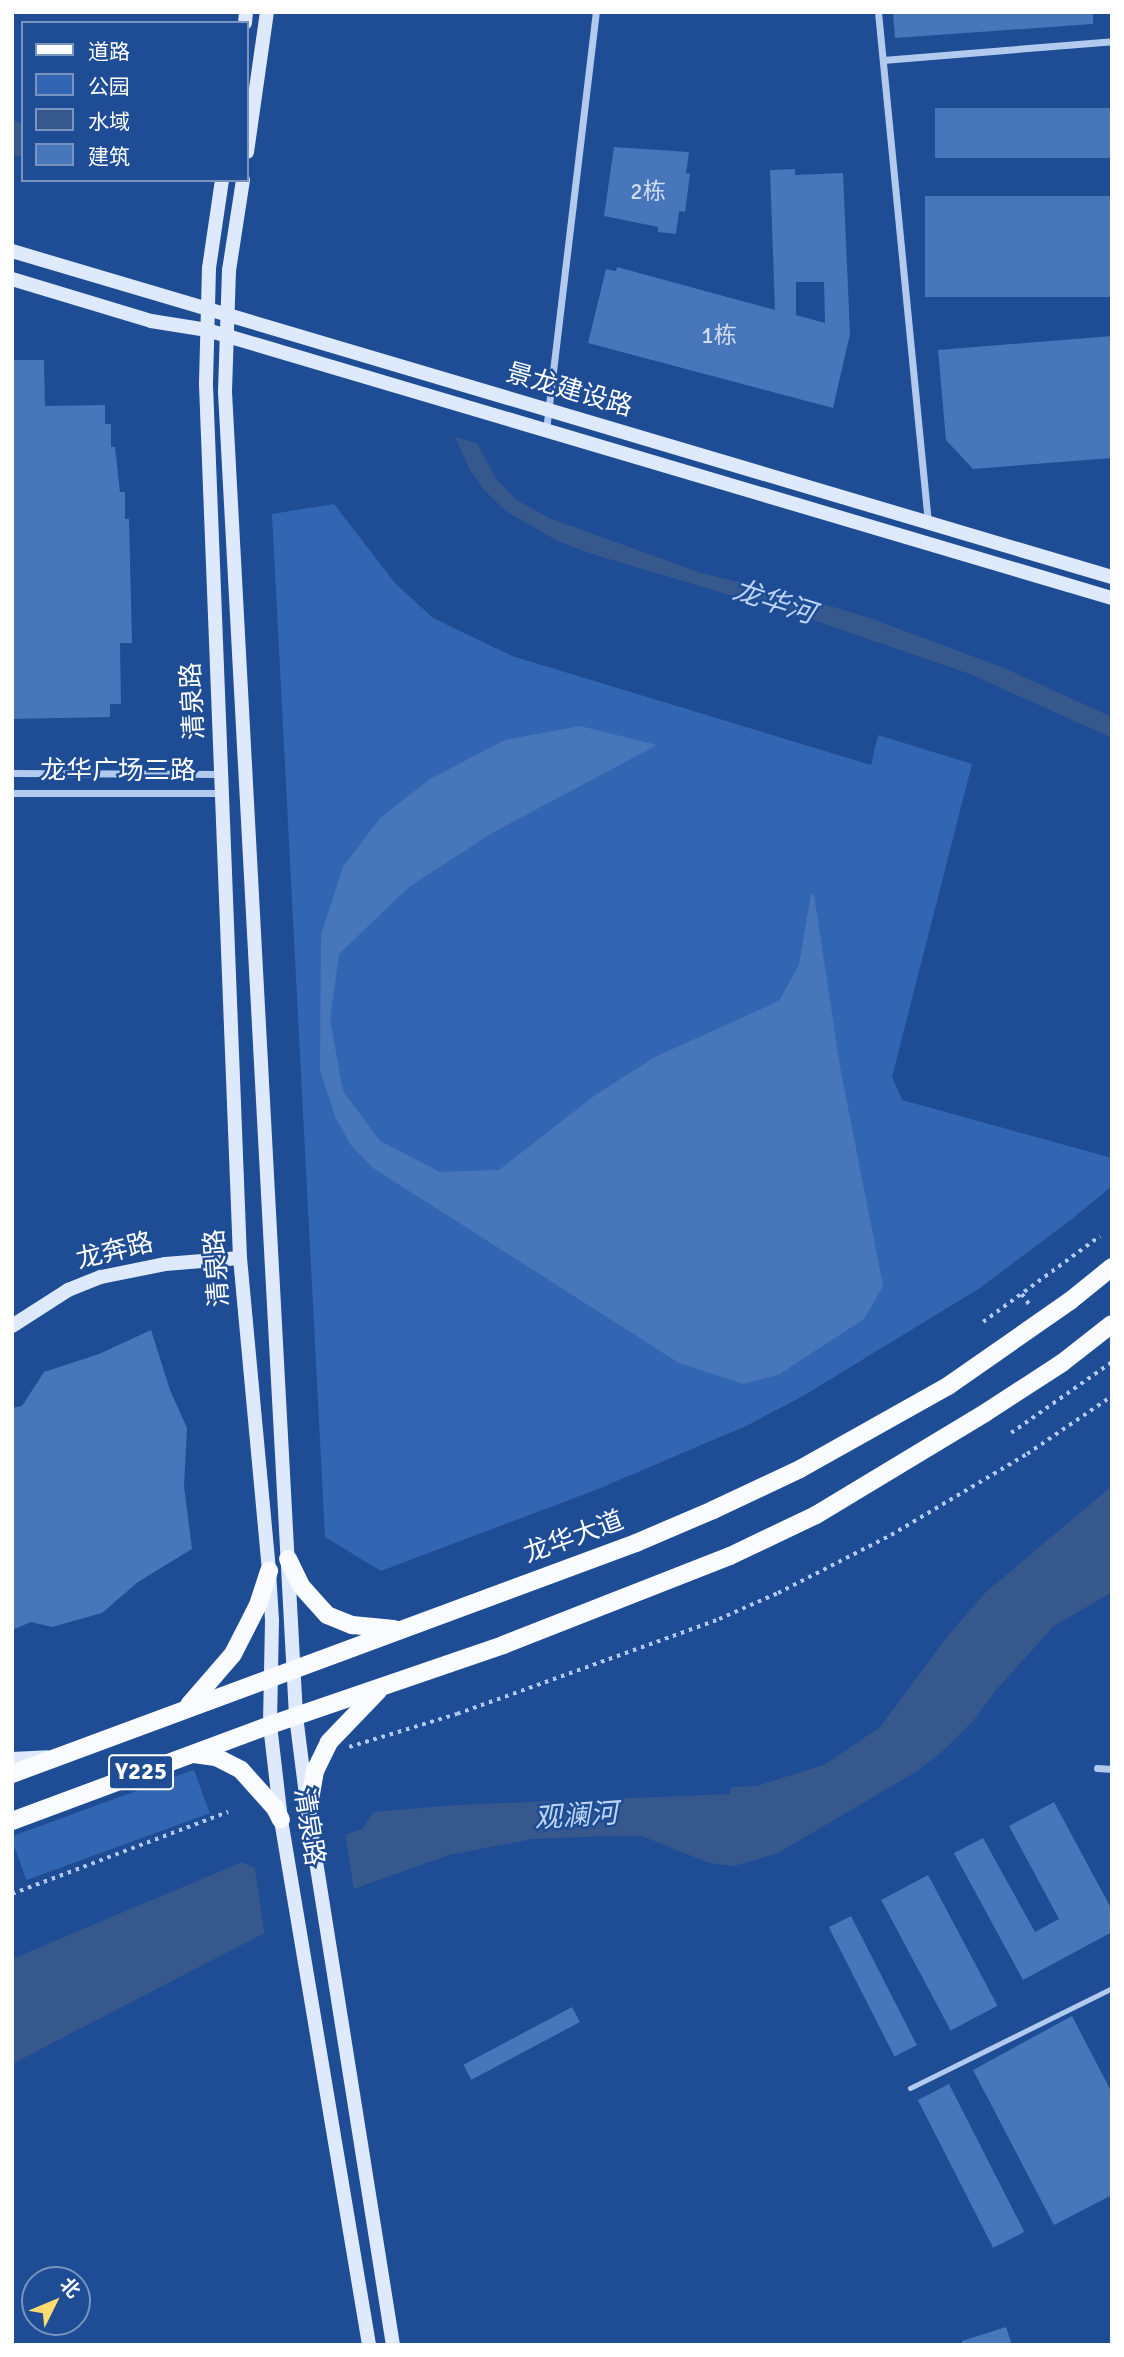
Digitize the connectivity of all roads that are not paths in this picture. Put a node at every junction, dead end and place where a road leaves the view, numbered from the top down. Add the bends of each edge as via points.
1 (267, 12) edge
2 (596, 12) edge
3 (878, 12) edge
4 (1112, 41) edge
5 (883, 60) junction
6 (248, 145) edge
7 (222, 182) edge
8 (243, 182) edge
9 (12, 251) edge
10 (12, 279) edge
11 (208, 309) junction
12 (228, 315) junction
13 (207, 330) junction
14 (227, 336) junction
15 (548, 410) junction
16 (546, 430) junction
17 (928, 523) junction
18 (1112, 577) edge
19 (1112, 598) edge
20 (12, 773) edge
21 (223, 774) junction
22 (12, 793) edge
23 (224, 793) junction
24 (240, 1258) junction
25 (1112, 1267) edge
26 (1112, 1324) edge
27 (12, 1326) edge
28 (288, 1559) junction
29 (269, 1572) junction
30 (404, 1628) junction
31 (295, 1668) junction
32 (269, 1677) junction
33 (384, 1686) junction
34 (184, 1709) junction
35 (296, 1716) junction
36 (270, 1725) junction
37 (187, 1755) junction
38 (59, 1756) junction
39 (12, 1759) edge
40 (1097, 1768) dead end
41 (1112, 1769) edge
42 (12, 1774) edge
43 (308, 1811) junction
44 (281, 1820) junction
45 (12, 1821) edge
46 (1112, 1988) edge
47 (910, 2088) dead end
48 (369, 2345) edge
49 (393, 2345) edge

1 - 6 main road
2 - 15 street
3 - 5 street
4 - 5 street
5 - 17 street
7 - 11 main road, 清泉路
8 - 12 main road, 清泉路 via 229,270
9 - 11 main road, 景龙建设路
10 - 13 main road, 景龙建设路 via 151,321
11 - 12 main road, 景龙建设路
11 - 13 main road, 清泉路
12 - 14 main road, 清泉路
12 - 15 main road, 景龙建设路
13 - 14 main road, 景龙建设路
13 - 21 main road, 清泉路 via 212,579
14 - 16 main road, 景龙建设路
14 - 28 main road, 清泉路 via 225,392
15 - 16 street
15 - 17 main road, 景龙建设路
16 - 19 main road, 景龙建设路
17 - 18 main road, 景龙建设路
20 - 21 street, 龙华广场三路
21 - 23 main road, 清泉路
22 - 23 street, 龙华广场三路
23 - 24 main road, 清泉路
24 - 27 main road, 龙奔路 via 165,1264 101,1277 68,1290
24 - 29 main road, 清泉路
25 - 30 main road, 龙华大道 via 983,1363 800,1469 636,1543
26 - 33 main road via 985,1413 816,1515 654,1587
28 - 30 main road via 301,1586 327,1615 352,1625
28 - 31 main road, 清泉路
29 - 32 main road, 清泉路
29 - 34 main road via 233,1654
30 - 31 main road, 龙华大道
31 - 32 main road, 龙华大道 / Y225
31 - 35 main road, 清泉路
32 - 34 main road, 龙华大道 / Y225
32 - 36 main road, 清泉路
33 - 35 main road
33 - 43 main road via 328,1742 315,1771
34 - 38 main road, 龙华大道 / Y225
35 - 36 main road, Y225
35 - 43 main road, 清泉路
36 - 37 main road, Y225
36 - 44 main road, 清泉路
37 - 44 main road via 204,1754 241,1770
37 - 45 main road, Y225
38 - 39 main road
38 - 42 main road, 龙华大道 / Y225
40 - 41 street
43 - 49 main road, 清泉路
44 - 48 main road, 清泉路
46 - 47 lane

